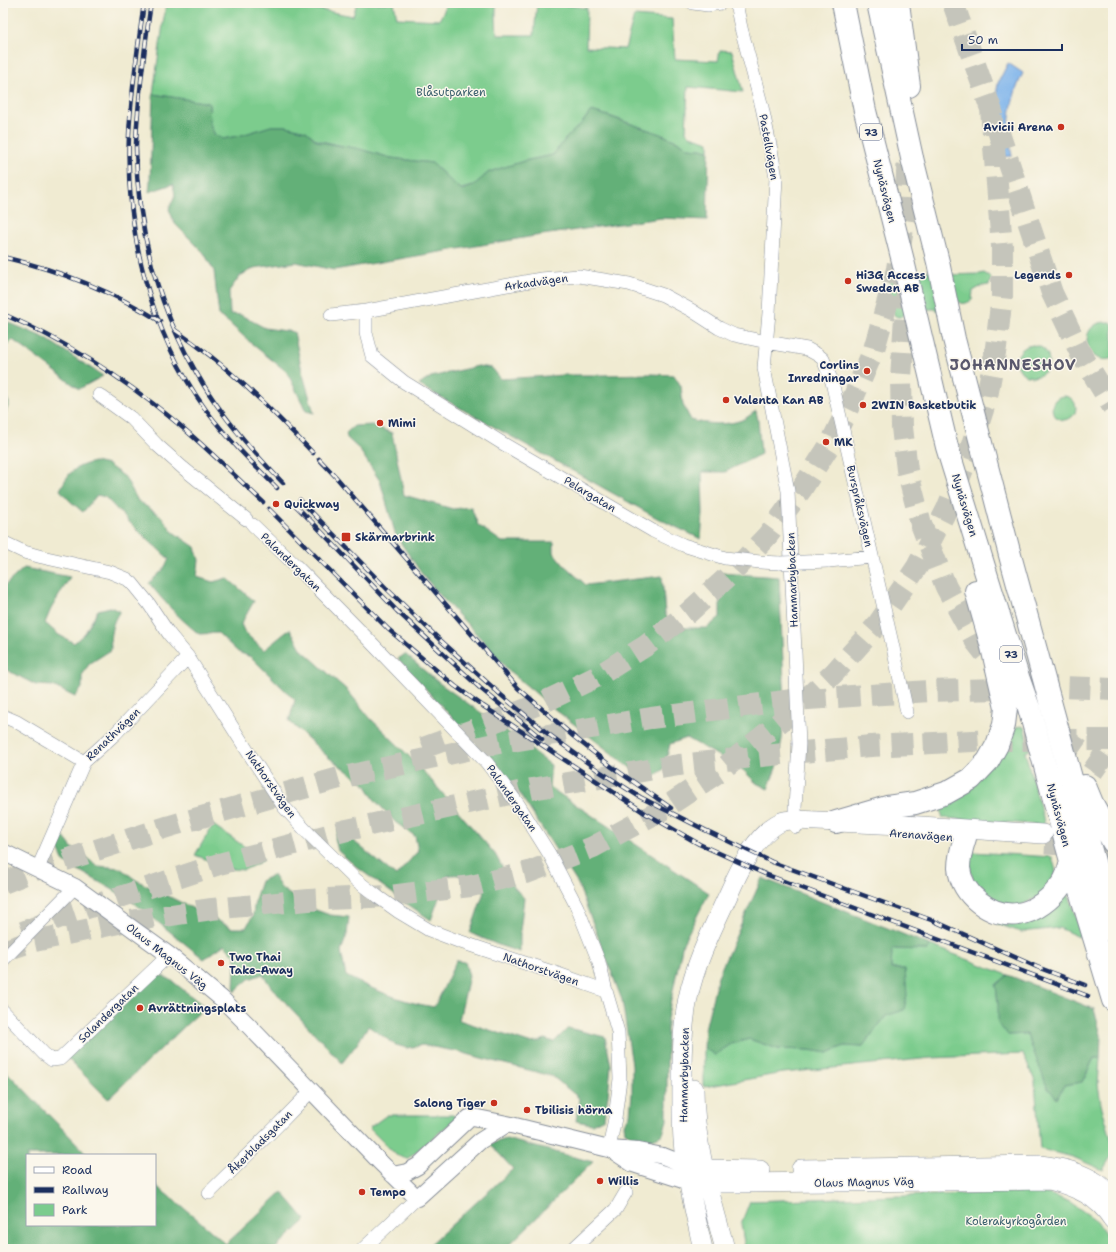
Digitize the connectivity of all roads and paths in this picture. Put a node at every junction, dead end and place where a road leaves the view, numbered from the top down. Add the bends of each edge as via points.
1 (693, 3) edge
2 (721, 3) edge
3 (843, 3) edge
4 (878, 3) edge
5 (898, 3) edge
6 (736, 4) edge
7 (924, 204) junction
8 (366, 314) junction
9 (330, 315) dead end
10 (767, 342) junction
11 (99, 396) dead end
12 (947, 447) junction
13 (3, 542) edge
14 (872, 557) junction
15 (188, 657) junction
16 (1050, 702) junction
17 (907, 712) dead end
18 (3, 716) edge
19 (84, 762) junction
20 (1092, 803) junction
21 (836, 822) junction
22 (796, 824) junction
23 (964, 838) junction
24 (1113, 842) edge
25 (3, 852) edge
26 (1071, 861) junction
27 (38, 868) junction
28 (1113, 880) edge
29 (75, 887) junction
30 (1113, 931) edge
31 (169, 955) junction
32 (3, 960) edge
33 (606, 991) junction
34 (1113, 1000) edge
35 (3, 1011) edge
36 (311, 1091) junction
37 (507, 1124) junction
38 (609, 1149) junction
39 (393, 1175) junction
40 (697, 1175) junction
41 (626, 1192) dead end
42 (209, 1193) dead end
43 (416, 1198) junction
44 (1113, 1198) edge
45 (1113, 1220) edge
46 (363, 1249) edge
47 (573, 1249) edge
48 (704, 1249) edge
49 (725, 1249) edge

1 - 2 street
3 - 12 highway, Nynäsvägen / 73 via 865,111
4 - 7 highway, Nynäsvägen / 73
5 - 7 highway
6 - 10 street, Pastellvägen via 762,107 776,178
7 - 16 highway, Nynäsvägen / 73 via 954,339
8 - 9 street, Arkadvägen
8 - 10 street, Arkadvägen via 541,279 579,276 629,284 663,295 734,335
8 - 14 street, Pelargatan, bridge via 366,333 372,356 409,386 585,492 683,545 725,558 760,562 795,563
10 - 14 street, Burspråksvägen via 807,349 823,359 832,382
10 - 22 street, Hammarbybacken via 764,368 788,490 799,744
11 - 33 street, Palandergatan via 131,418 183,468 250,522 372,643 492,769 550,855 577,907 599,962
12 - 21 highway via 956,516 1006,708 1004,725 988,761 971,779 946,794
12 - 26 highway, Nynäsvägen / 73 via 1029,708
13 - 15 street, Nathorstvägen via 24,552 110,572 127,579
14 - 17 street, Burspråksvägen
15 - 19 street, Renathvägen via 115,734
15 - 33 street, Nathorstvägen via 284,807 356,880 399,912 429,930
16 - 20 highway
16 - 30 highway, Nynäsvägen / 73
18 - 19 street via 18,722
19 - 27 street, Renathvägen
20 - 24 highway
20 - 28 highway
21 - 22 main road, Arenavägen
21 - 23 main road, Arenavägen via 921,826 1044,840
22 - 23 main road, Arenavägen
22 - 40 main road, Hammarbybacken via 782,822 774,826 755,846 738,872 698,961 688,997 682,1043 684,1141
23 - 26 highway via 959,868 962,879 967,890 978,901 997,912 1018,914 1034,909 1063,883
25 - 27 street, Olaus Magnus Väg
26 - 34 highway, Nynäsvägen / 73
27 - 29 street, Olaus Magnus Väg
29 - 31 street, Olaus Magnus Väg
29 - 32 street
31 - 35 street, Solandergatan via 60,1059 52,1060 44,1054
31 - 36 street, Olaus Magnus Väg via 222,999
33 - 38 street, Palandergatan via 618,1032 620,1079
36 - 39 street, Olaus Magnus Väg
36 - 42 street, Åkerbladsgatan
37 - 38 street, Olaus Magnus Väg
37 - 39 street, Olaus Magnus Väg via 469,1118 418,1166
37 - 43 street via 480,1141
38 - 40 street, Olaus Magnus Väg via 662,1156
39 - 43 street, Olaus Magnus Väg
40 - 44 main road, Olaus Magnus Väg via 754,1170 1040,1165 1063,1168 1080,1174 1096,1183
40 - 45 main road, Olaus Magnus Väg via 1050,1180 1080,1190 1091,1197
40 - 48 main road, Hammarbybacken via 694,1211
40 - 49 main road, Hammarbybacken
41 - 47 street via 616,1209
43 - 46 street

